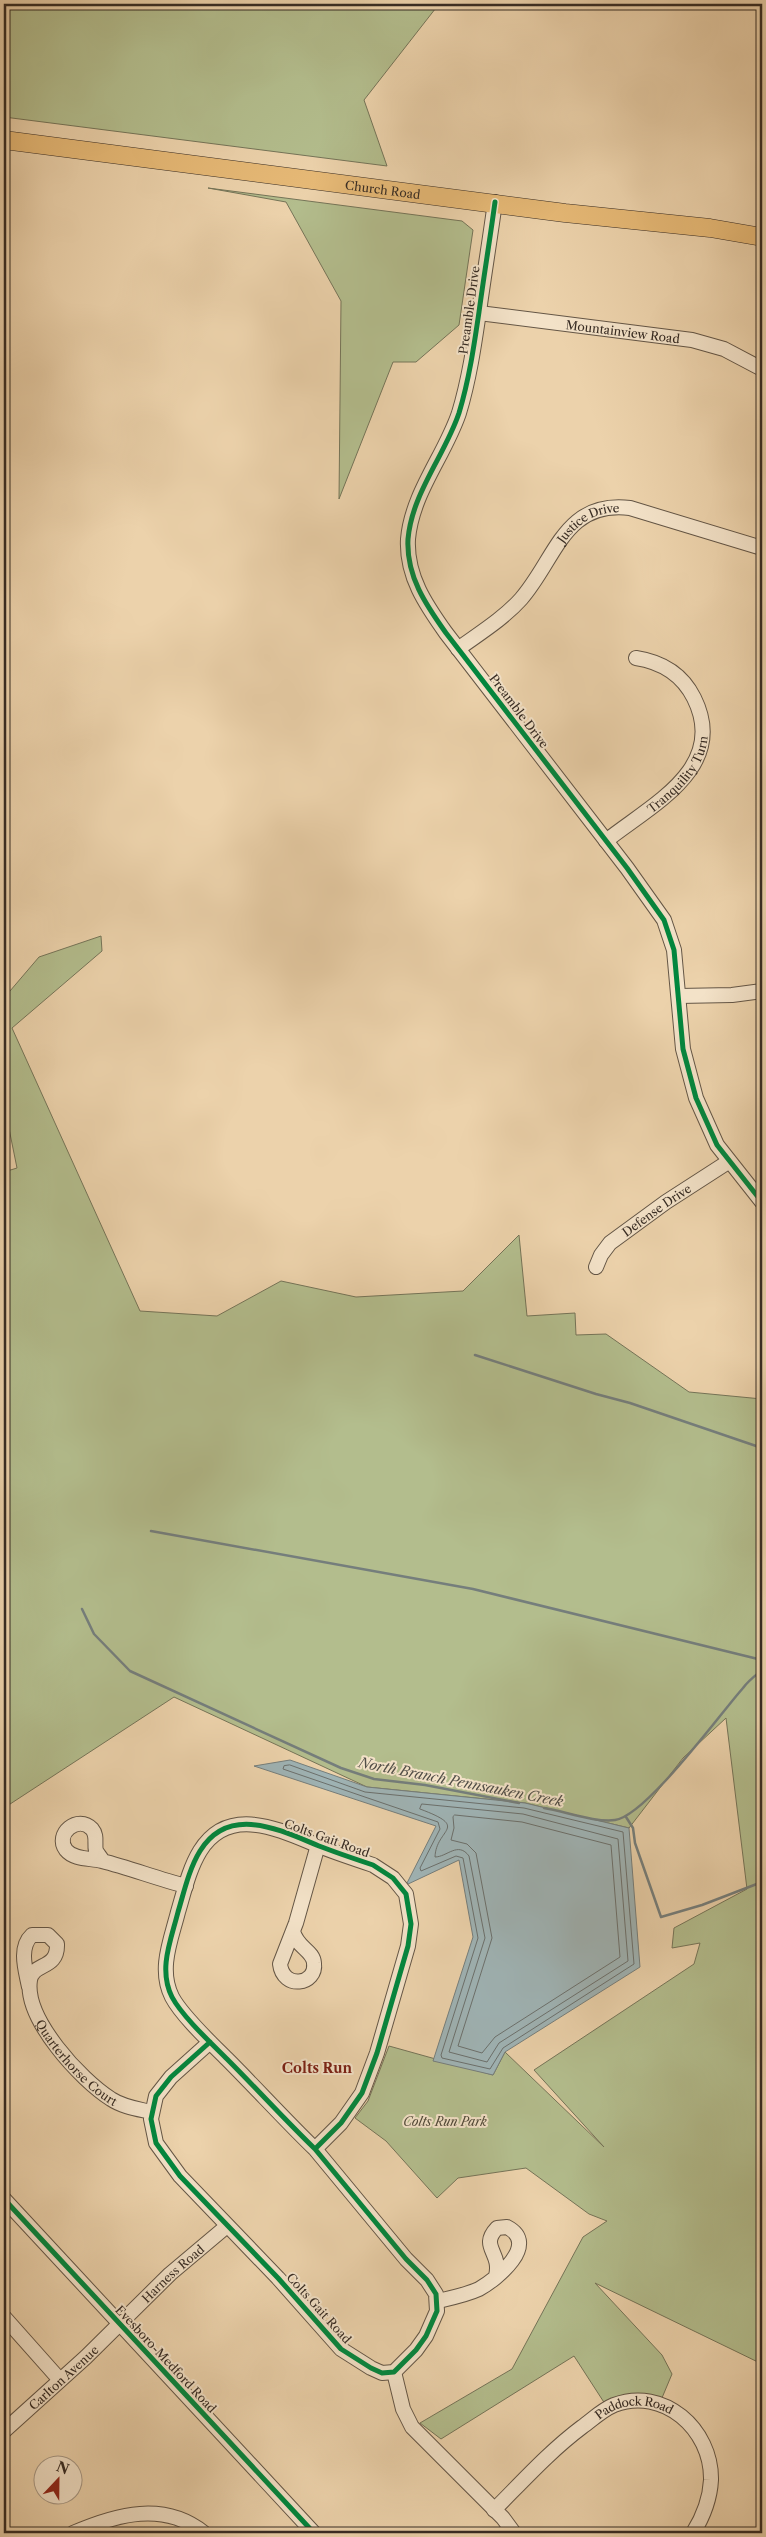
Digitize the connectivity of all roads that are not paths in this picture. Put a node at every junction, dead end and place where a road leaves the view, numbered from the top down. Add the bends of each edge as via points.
1 (4, 140) edge
2 (495, 202) junction
3 (762, 237) edge
4 (479, 313) junction
5 (762, 369) edge
6 (762, 548) edge
7 (458, 649) junction
8 (636, 658) dead end
9 (606, 841) junction
10 (762, 991) edge
11 (679, 996) junction
12 (728, 1162) junction
13 (762, 1202) edge
14 (596, 1267) dead end
15 (318, 1845) junction
16 (103, 1861) dead end
17 (186, 1886) junction
18 (293, 1931) dead end
19 (29, 1987) dead end
20 (210, 2042) junction
21 (151, 2112) junction
22 (315, 2149) junction
23 (4, 2199) edge
24 (227, 2226) junction
25 (496, 2276) dead end
26 (438, 2301) junction
27 (4, 2317) edge
28 (121, 2324) junction
29 (394, 2372) junction
30 (60, 2380) junction
31 (4, 2431) edge
32 (494, 2510) junction
33 (73, 2533) edge
34 (204, 2533) edge
35 (314, 2533) edge
36 (514, 2533) edge
37 (693, 2533) edge

1 - 2 main road, Church Road
2 - 3 main road, Church Road
2 - 4 street, Preamble Drive
4 - 5 street, Mountainview Road via 692,340 724,349
4 - 7 street, Preamble Drive via 459,412 416,505 408,539 412,574 418,590
6 - 7 street, Justice Drive via 630,508 617,506 594,511 565,532 529,589 510,610
7 - 9 street, Preamble Drive
8 - 9 street, Tranquility Turn via 669,669 685,684 700,714 702,738 696,761 682,782
9 - 11 street, Preamble Drive via 664,920 674,950
10 - 11 street
11 - 12 street, Preamble Drive via 683,1048 691,1082 709,1130
12 - 13 street, Preamble Drive
12 - 14 street, Defense Drive via 610,1243
15 - 17 street, Colts Gait Road via 271,1828 234,1825 214,1836 201,1850
15 - 18 street
15 - 22 street, Colts Gait Road via 373,1866 393,1878 406,1894 411,1924 390,2011 363,2090 345,2119
16 - 17 street
17 - 20 street, Colts Gait Road via 166,1962 165,1978 179,2008
19 - 21 street, Quarterhorse Court via 34,2009 46,2032 82,2075 112,2100
20 - 21 street via 163,2085
20 - 22 street, Colts Gait Road
21 - 24 street, Colts Gait Road via 152,2131 162,2155
22 - 26 street, Colts Gait Road via 432,2285
23 - 28 street, Evesboro-Medford Road
24 - 28 street, Harness Road via 170,2274
24 - 29 street, Colts Gait Road via 341,2349 382,2373
25 - 26 street via 472,2292
26 - 29 street via 426,2336
27 - 30 street
28 - 30 street, Carlton Avenue
28 - 35 street, Evesboro-Medford Road
29 - 32 street via 403,2409 412,2427
30 - 31 street, Carlton Avenue
32 - 36 street
32 - 37 street, Paddock Road via 561,2442 601,2412 636,2400 664,2405 683,2416 692,2425 704,2450 710,2473 709,2494
33 - 34 street via 110,2520 153,2512 180,2517

